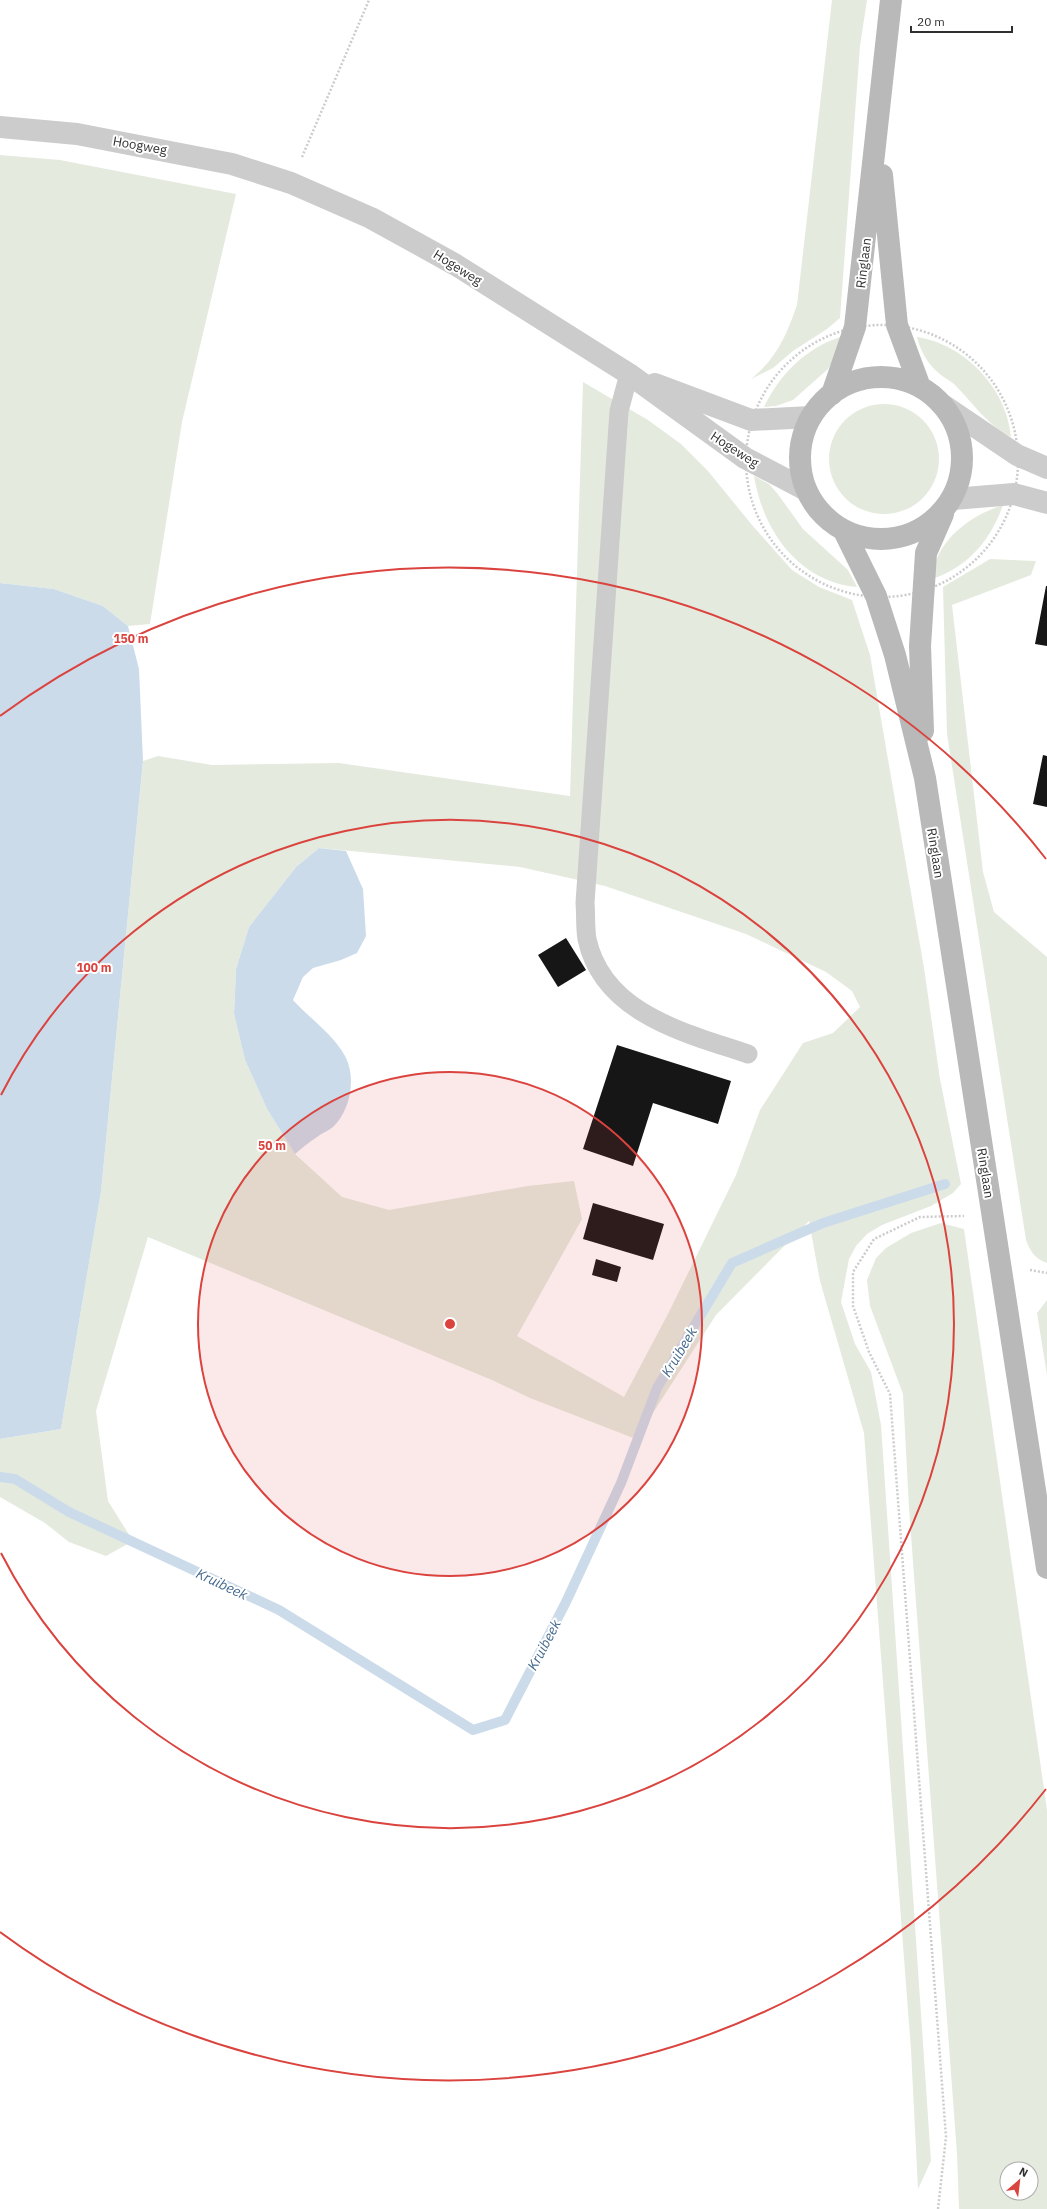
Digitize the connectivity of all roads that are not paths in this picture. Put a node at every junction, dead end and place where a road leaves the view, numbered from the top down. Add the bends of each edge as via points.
1 (891, 0) edge
2 (0, 127) edge
3 (877, 128) junction
4 (284, 181) joint
5 (629, 374) junction
6 (920, 387) junction
7 (832, 394) junction
8 (943, 405) junction
9 (811, 417) junction
10 (1047, 468) edge
11 (806, 490) junction
12 (1047, 503) edge
13 (949, 504) junction
14 (844, 531) junction
15 (925, 778) junction
16 (748, 1054) dead end
17 (1047, 1568) edge

1 - 3 main road, Ringlaan
2 - 4 street, Hoogweg via 77,134 171,151 232,164
3 - 6 main road, Ringlaan via 897,325
3 - 7 main road, Ringlaan via 855,327
4 - 5 street, Hogeweg via 372,218 415,241
5 - 9 street, Hogeweg via 751,420
5 - 11 street, Hogeweg via 745,458
5 - 16 lane via 618,418 585,902 587,940 600,973 618,994 647,1016 673,1028
6 - 7 main road, Ringlaan via 890,377 860,380
6 - 8 main road, Ringlaan
7 - 9 main road, Ringlaan
8 - 10 street via 1017,455
8 - 13 main road, Ringlaan via 956,426 963,450 961,475
9 - 11 main road, Ringlaan via 802,440 800,466
11 - 14 main road, Ringlaan via 821,514
12 - 13 street via 1014,494
13 - 14 main road, Ringlaan via 917,532 881,540
13 - 15 main road, Ringlaan via 926,553 922,592 920,646
14 - 15 main road, Ringlaan via 876,596 895,655
15 - 17 main road, Ringlaan

